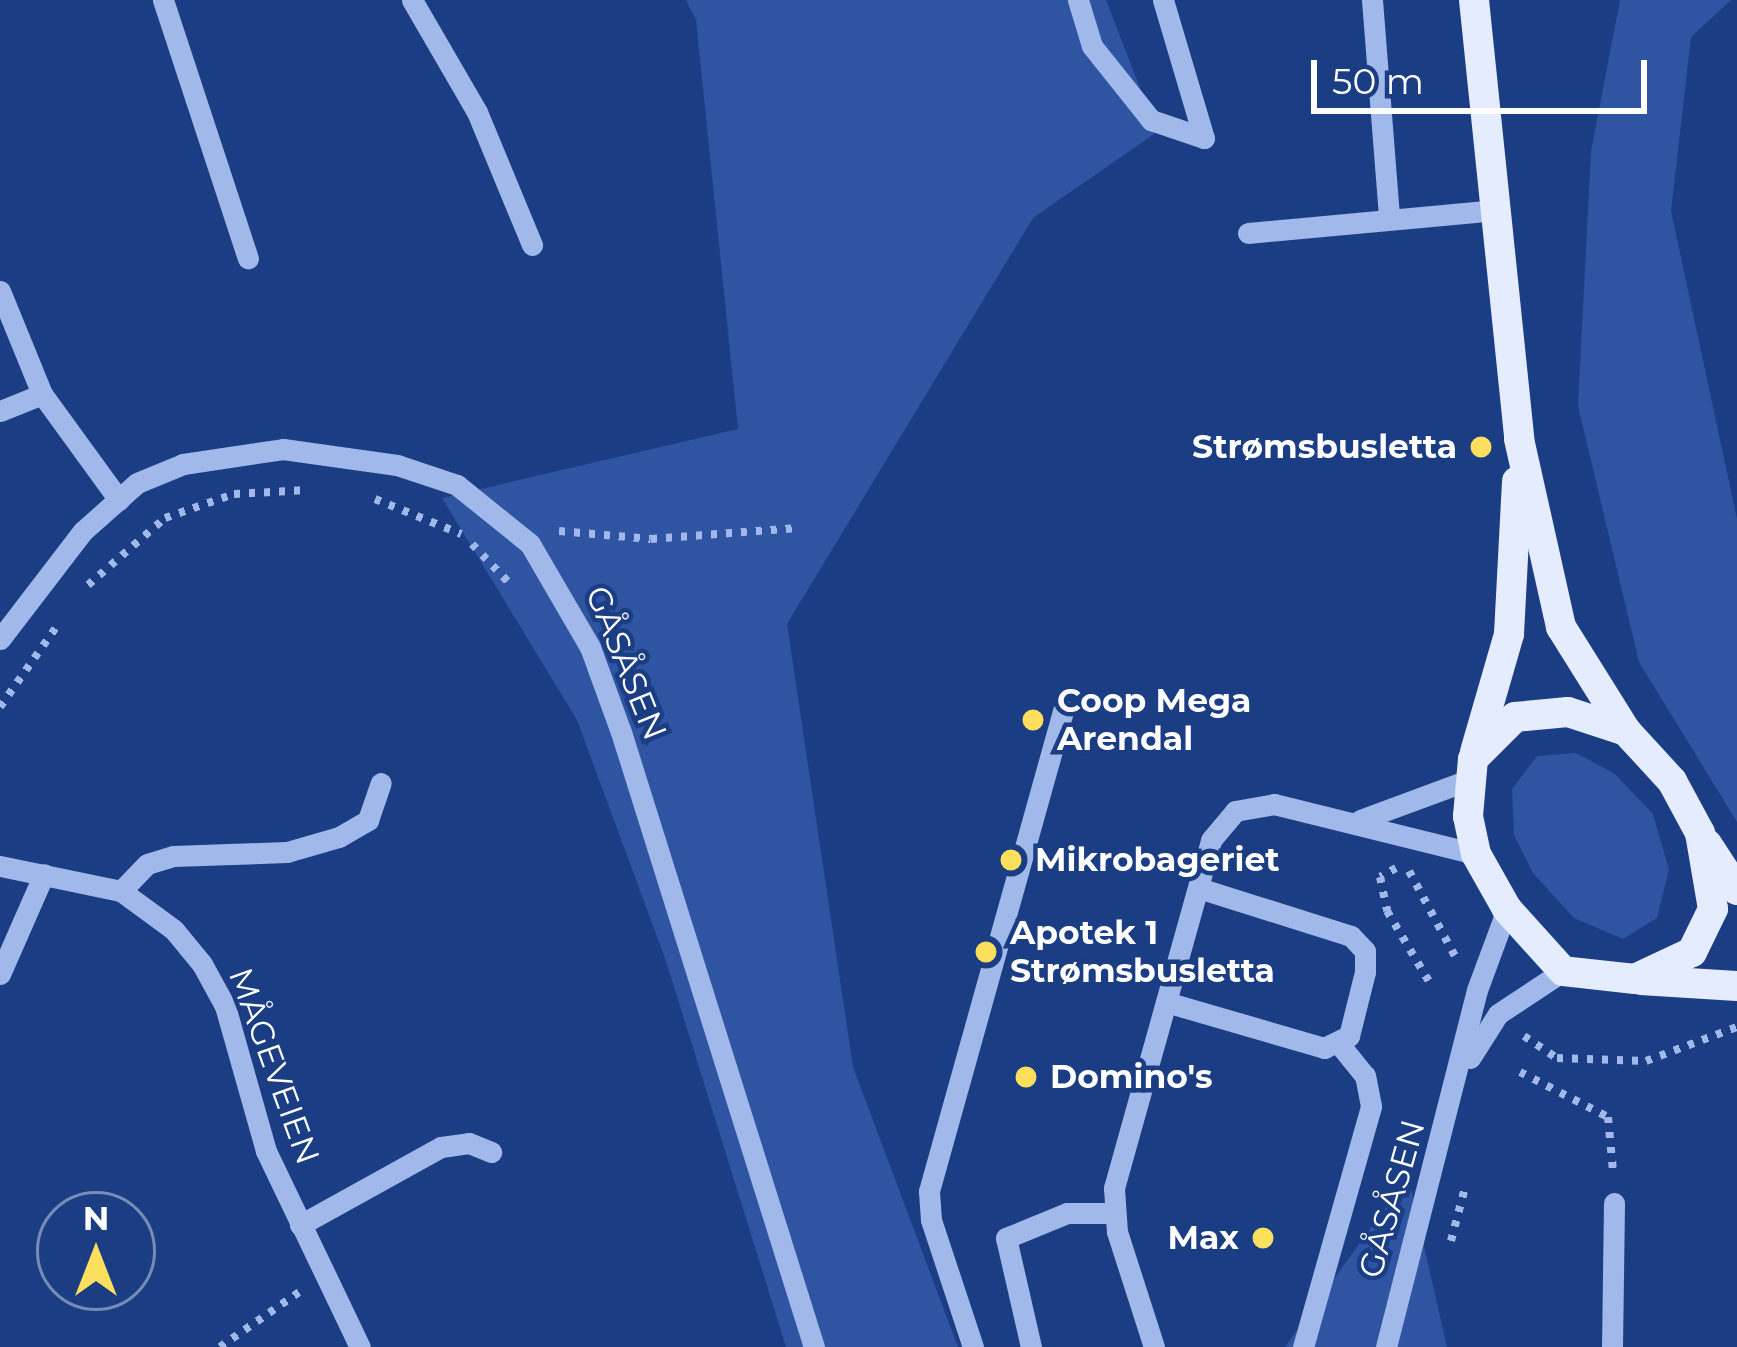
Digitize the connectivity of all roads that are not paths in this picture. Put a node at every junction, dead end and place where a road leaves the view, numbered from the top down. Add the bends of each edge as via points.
1 (163, 0) edge
2 (412, 0) edge
3 (1078, 0) edge
4 (1163, 0) edge
5 (1372, 0) edge
6 (1474, 0) edge
7 (1494, 210) junction
8 (1389, 218) junction
9 (1248, 233) dead end
10 (532, 245) dead end
11 (248, 258) dead end
12 (0, 291) edge
13 (42, 394) junction
14 (0, 411) edge
15 (1519, 439) junction
16 (119, 500) junction
17 (0, 639) edge
18 (1063, 710) dead end
19 (1626, 730) junction
20 (1472, 769) junction
21 (381, 783) dead end
22 (1360, 820) junction
23 (1700, 833) junction
24 (1476, 854) junction
25 (0, 866) edge
26 (44, 874) junction
27 (1199, 888) junction
28 (1737, 890) edge
29 (121, 892) junction
30 (1507, 909) junction
31 (1563, 971) junction
32 (0, 974) edge
33 (1635, 979) junction
34 (1737, 986) edge
35 (1166, 1002) junction
36 (1341, 1046) junction
37 (1463, 1068) junction
38 (491, 1152) dead end
39 (1614, 1203) road end
40 (1113, 1214) junction
41 (300, 1226) junction
42 (360, 1347) edge
43 (814, 1347) edge
44 (973, 1347) edge
45 (1030, 1347) edge
46 (1154, 1347) edge
47 (1304, 1347) edge
48 (1386, 1347) edge
49 (1612, 1347) edge

1 - 11 street
2 - 10 street via 477,112
3 - 4 street via 1092,46 1151,120 1204,138
5 - 8 street
6 - 7 main road
7 - 8 street
7 - 15 main road
8 - 9 street
12 - 13 street
13 - 14 street
13 - 16 street
15 - 19 main road via 1561,627
15 - 20 main road via 1509,634
16 - 17 street, GÅSÅSEN via 83,531
16 - 43 street, GÅSÅSEN via 183,464 283,449 326,452 457,485 516,533 560,587 621,732
18 - 44 street via 932,1169 931,1220
19 - 20 main road via 1568,712 1515,717
19 - 23 main road via 1672,781
20 - 22 street
20 - 24 main road
21 - 29 street via 368,820 339,837 286,852 173,856 147,864
22 - 24 street
22 - 27 street via 1274,804 1235,812 1211,840
23 - 28 main road
23 - 33 main road via 1713,910 1692,952
24 - 30 main road
25 - 26 street, MÅGEVEIEN
26 - 29 street, MÅGEVEIEN
26 - 32 street
27 - 35 street
27 - 36 street via 1351,936 1365,951
29 - 41 street, MÅGEVEIEN via 173,930 202,964
30 - 31 main road
30 - 37 street, GÅSÅSEN via 1477,990
31 - 33 main road
31 - 37 street, GÅSÅSEN via 1498,1013
33 - 34 main road
35 - 36 street
35 - 40 street via 1118,1163
36 - 47 street via 1365,1076 1370,1106
37 - 48 street, GÅSÅSEN
38 - 41 street, MÅGEVEIEN via 469,1143 442,1147
39 - 49 street
40 - 45 street via 1067,1214 1006,1238
40 - 46 street
41 - 42 street, MÅGEVEIEN

